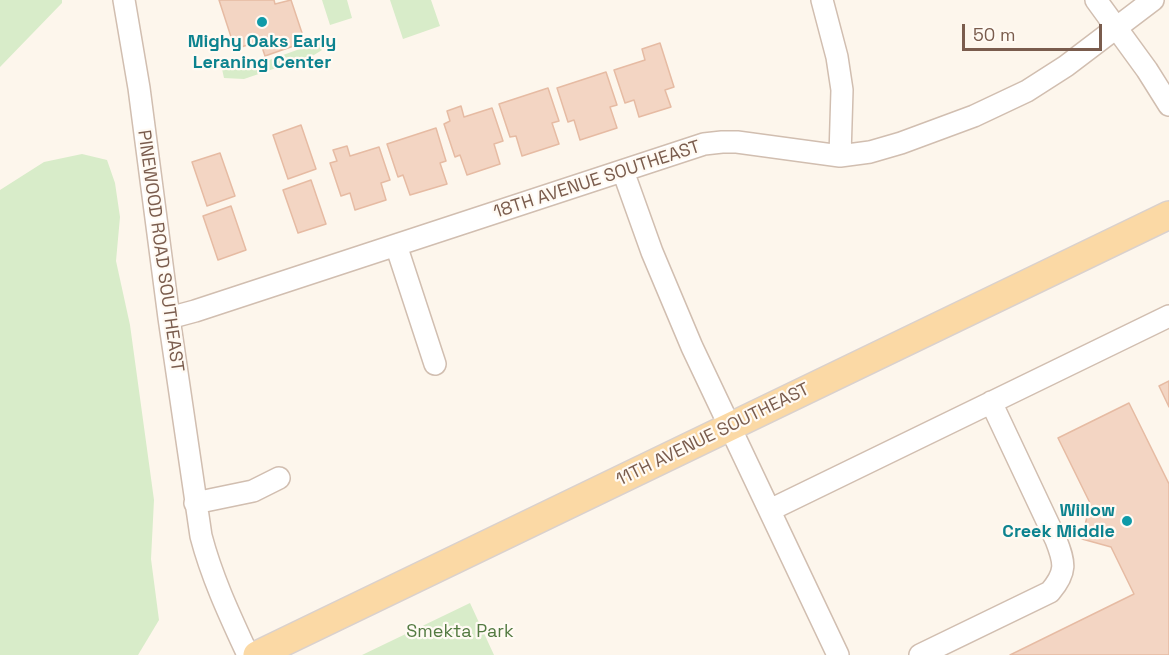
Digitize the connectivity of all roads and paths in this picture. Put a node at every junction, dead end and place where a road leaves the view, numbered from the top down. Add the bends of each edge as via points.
1 (124, 0) edge
2 (822, 0) edge
3 (1096, 0) edge
4 (1153, 0) edge
5 (1117, 29) junction
6 (1169, 105) edge
7 (840, 156) junction
8 (623, 171) junction
9 (1169, 215) edge
10 (396, 245) junction
11 (1169, 316) edge
12 (169, 318) junction
13 (435, 364) dead end
14 (991, 402) junction
15 (730, 427) junction
16 (279, 478) dead end
17 (195, 503) junction
18 (770, 510) junction
19 (835, 650) edge
20 (248, 655) edge
21 (257, 655) edge
22 (920, 655) edge

1 - 12 street, PINEWOOD ROAD SOUTHEAST
2 - 7 street via 842,90
3 - 5 street
4 - 5 street, 18TH AVENUE SOUTHEAST
5 - 6 street
5 - 7 street, 18TH AVENUE SOUTHEAST via 1043,81 992,108 901,143
7 - 8 street, 18TH AVENUE SOUTHEAST via 722,142 704,144
8 - 10 street, 18TH AVENUE SOUTHEAST
8 - 15 street via 669,294
9 - 15 main road, 11TH AVENUE SOUTHEAST
10 - 12 street, 18TH AVENUE SOUTHEAST
10 - 13 street
11 - 14 street
12 - 17 street, PINEWOOD ROAD SOUTHEAST
14 - 18 street
14 - 22 street via 1056,540 1064,571 1050,592
15 - 18 street
15 - 21 main road, 11TH AVENUE SOUTHEAST
16 - 17 street via 253,491
17 - 20 street, PINEWOOD ROAD SOUTHEAST via 207,561
18 - 19 street

